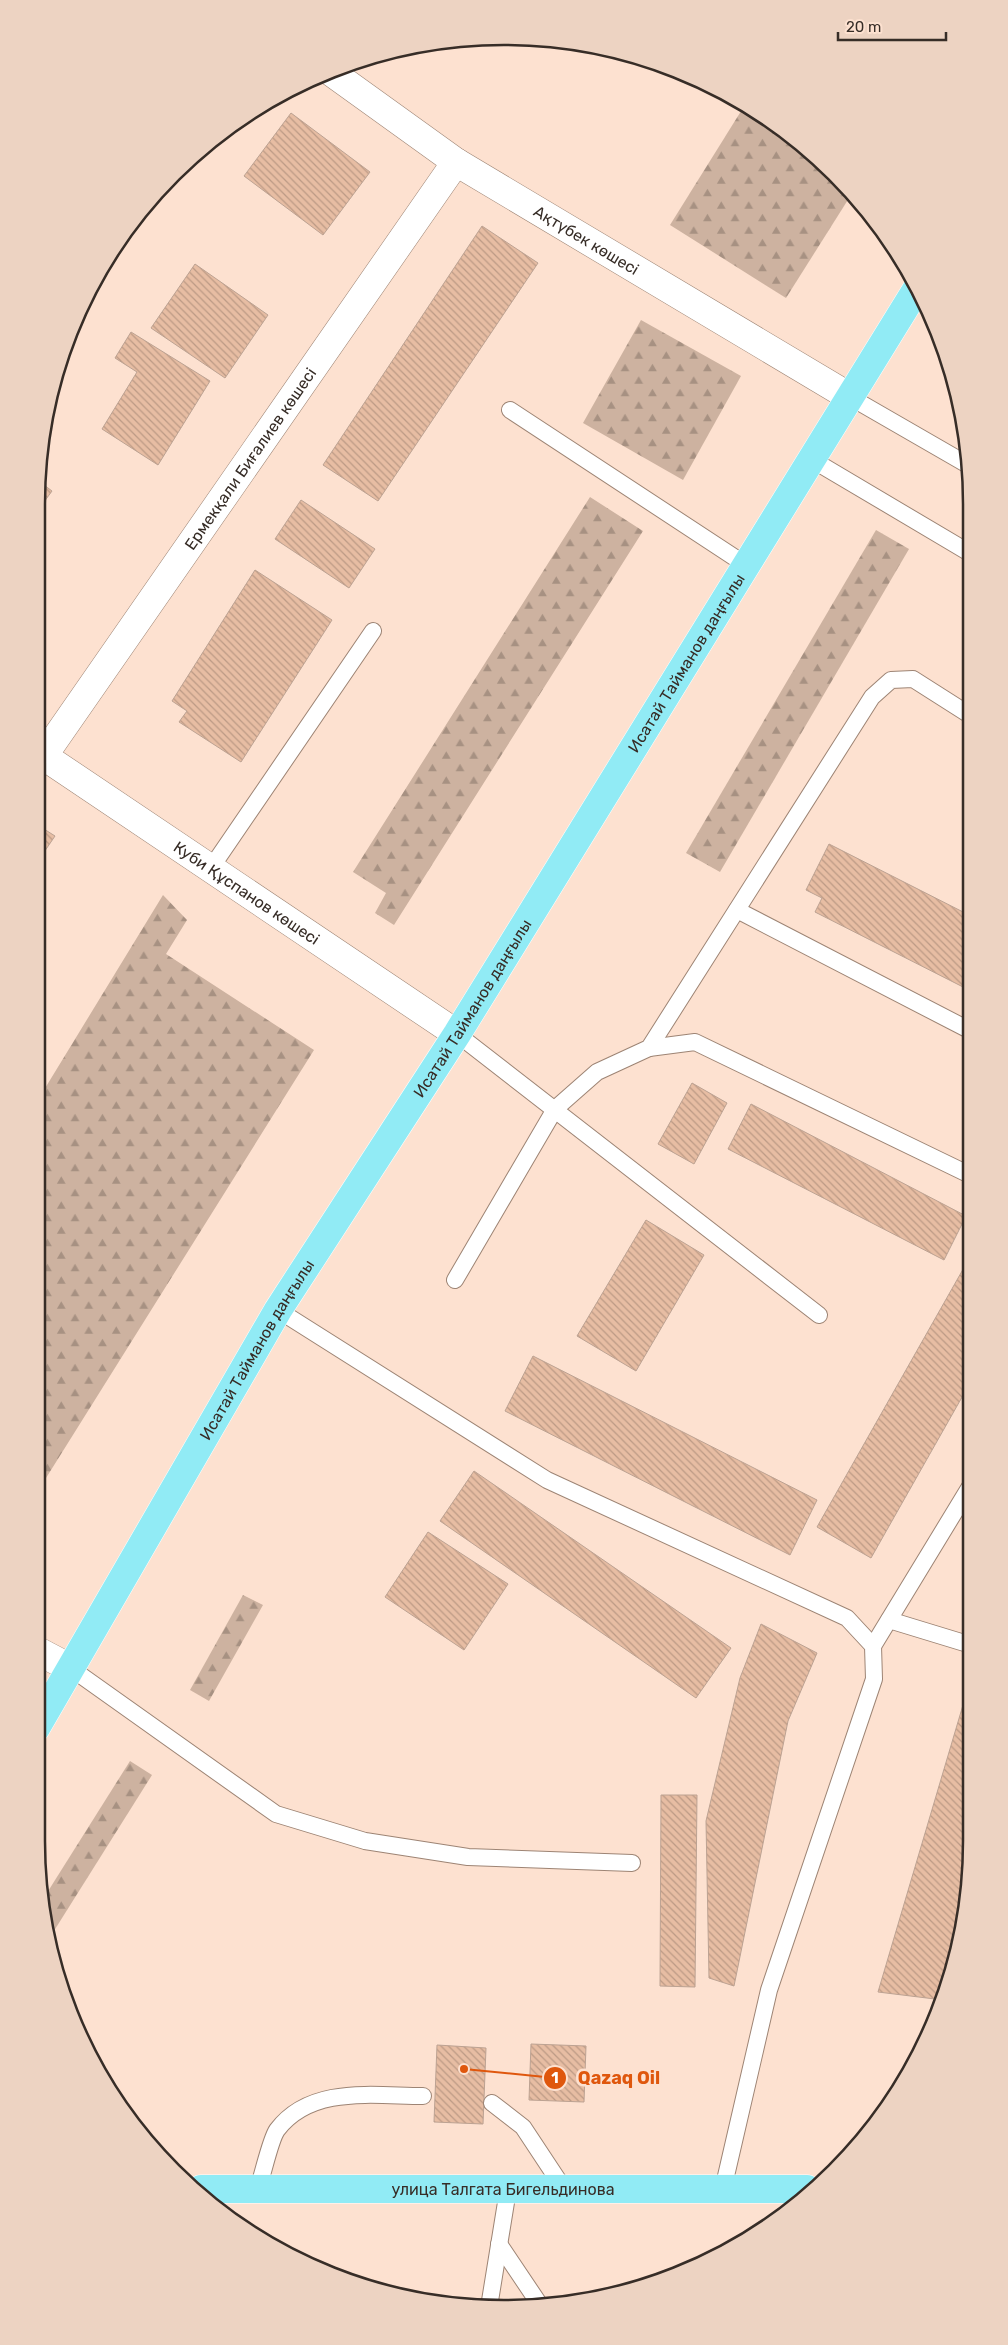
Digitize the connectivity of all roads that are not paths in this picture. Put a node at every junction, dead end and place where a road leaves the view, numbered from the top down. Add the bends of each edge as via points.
1 (337, 76) edge
2 (456, 162) junction
3 (913, 295) edge
4 (850, 397) junction
5 (510, 410) dead end
6 (812, 458) junction
7 (961, 461) edge
8 (963, 549) edge
9 (746, 565) junction
10 (373, 631) dead end
11 (963, 711) edge
12 (45, 746) edge
13 (45, 756) edge
14 (211, 868) junction
15 (737, 910) junction
16 (963, 1027) edge
17 (457, 1034) junction
18 (649, 1048) junction
19 (555, 1110) junction
20 (963, 1172) edge
21 (455, 1280) dead end
22 (278, 1310) junction
23 (819, 1315) dead end
24 (963, 1498) edge
25 (889, 1620) junction
26 (963, 1643) edge
27 (873, 1646) junction
28 (45, 1655) edge
29 (72, 1669) junction
30 (45, 1713) edge
31 (632, 1863) dead end
32 (423, 2096) dead end
33 (492, 2103) dead end
34 (258, 2188) junction
35 (205, 2189) edge
36 (564, 2189) junction
37 (723, 2189) junction
38 (803, 2189) edge
39 (508, 2190) junction
40 (499, 2244) junction
41 (536, 2299) edge
42 (490, 2300) edge

1 - 2 street, Ақтүбек көшесi
2 - 4 street, Ақтүбек көшесi
2 - 12 street, Ермекқали Биғалиев көшесі
3 - 4 main road, Исатай Тайманов даңғылы
4 - 6 main road, Исатай Тайманов даңғылы
4 - 7 lane
5 - 9 lane
6 - 8 lane
6 - 9 main road, Исатай Тайманов даңғылы
9 - 17 main road, Исатай Тайманов даңғылы
10 - 14 lane
11 - 15 lane via 913,679 891,680 872,697
13 - 14 street, Куби Құспанов көшесi
14 - 17 street, Куби Құспанов көшесi
15 - 16 lane
15 - 18 lane
17 - 19 lane
17 - 22 main road, Исатай Тайманов даңғылы
18 - 19 lane via 597,1072
18 - 20 lane via 695,1042
19 - 21 lane
19 - 23 lane
22 - 27 lane via 547,1480 847,1618
22 - 29 main road, Исатай Тайманов даңғылы
24 - 25 lane
25 - 26 lane
25 - 27 lane
27 - 37 lane via 874,1679 769,1990
28 - 29 street
29 - 30 main road, Исатай Тайманов даңғылы
29 - 31 lane via 276,1814 365,1841 468,1857
32 - 34 lane via 334,2096 303,2107 277,2131
33 - 36 lane via 524,2127
34 - 35 main road, улица Талгата Бигельдинова
34 - 39 main road, улица Талгата Бигельдинова
36 - 37 main road, улица Талгата Бигельдинова
36 - 39 main road, улица Талгата Бигельдинова
37 - 38 main road, улица Талгата Бигельдинова
39 - 40 lane
40 - 41 lane
40 - 42 lane

